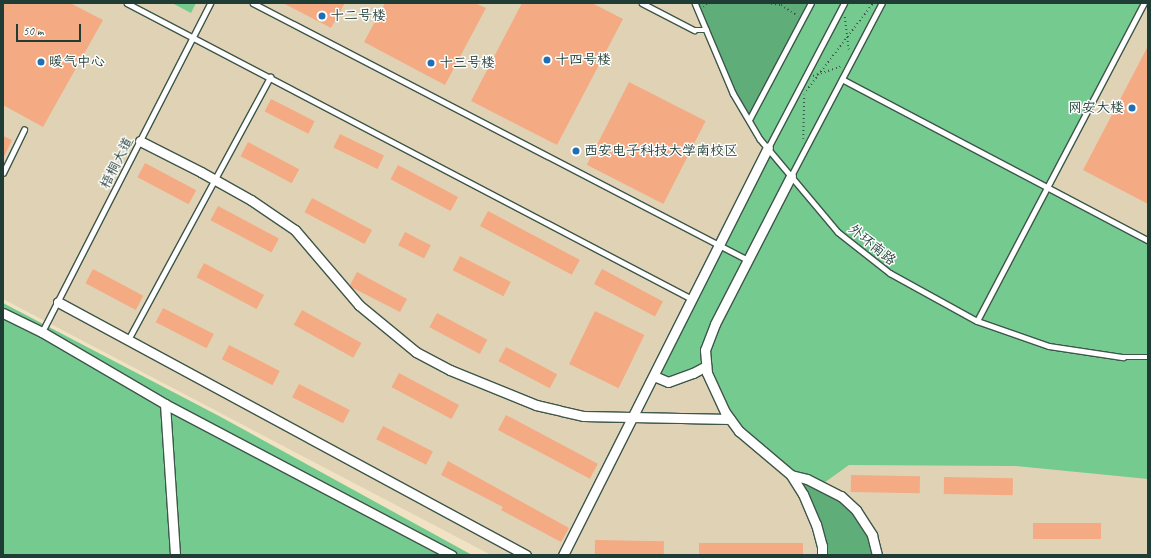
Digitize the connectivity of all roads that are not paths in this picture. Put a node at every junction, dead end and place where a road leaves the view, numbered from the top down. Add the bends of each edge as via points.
1 (127, 3) edge
2 (210, 3) edge
3 (253, 3) edge
4 (642, 3) edge
5 (695, 3) edge
6 (810, 3) edge
7 (882, 3) edge
8 (1144, 3) edge
9 (844, 4) edge
10 (707, 30) junction
11 (192, 36) junction
12 (270, 78) junction
13 (842, 79) junction
14 (749, 120) junction
15 (24, 130) dead end
16 (140, 141) junction
17 (768, 148) junction
18 (3, 173) edge
19 (791, 176) junction
20 (215, 180) junction
21 (1047, 186) junction
22 (1148, 240) edge
23 (720, 244) junction
24 (748, 260) junction
25 (692, 299) junction
26 (58, 302) junction
27 (3, 314) edge
28 (977, 321) junction
29 (42, 332) junction
30 (128, 340) junction
31 (1148, 357) edge
32 (706, 366) junction
33 (654, 376) junction
34 (164, 404) junction
35 (633, 418) junction
36 (730, 419) junction
37 (791, 475) junction
38 (175, 555) edge
39 (452, 555) edge
40 (526, 555) edge
41 (563, 555) edge
42 (822, 555) edge
43 (877, 555) edge

1 - 11 lane
2 - 11 lane, 梧桐大道
3 - 23 lane
4 - 10 lane via 694,30
5 - 10 lane, 外环南路
6 - 14 lane
7 - 13 lane
8 - 21 lane
9 - 17 lane
10 - 14 lane, 外环南路 via 733,93
11 - 12 lane
11 - 16 lane, 梧桐大道
12 - 20 lane
12 - 25 lane
13 - 19 lane
13 - 21 lane
14 - 17 lane, 外环南路
15 - 18 lane
16 - 20 street
16 - 26 lane, 梧桐大道
17 - 19 lane, 外环南路
17 - 23 street
19 - 24 street
19 - 28 lane, 外环南路 via 838,232 890,274
20 - 30 lane
20 - 35 street via 251,200 295,230 358,305 416,352 450,370 536,405 583,416
21 - 22 lane
21 - 28 lane
23 - 24 lane
23 - 25 street
24 - 32 street via 709,337 705,350
25 - 33 street
26 - 29 lane, 梧桐大道
26 - 30 street
27 - 29 street
28 - 31 lane, 外环南路 via 1049,346 1123,357
29 - 34 street
30 - 40 street
32 - 33 street via 668,382
32 - 36 street via 715,392
33 - 35 street
34 - 38 street
34 - 39 street
35 - 36 street
35 - 41 street
36 - 37 street via 739,432
37 - 42 street via 803,494 816,524
37 - 43 street via 807,479 840,496 856,510 872,535

